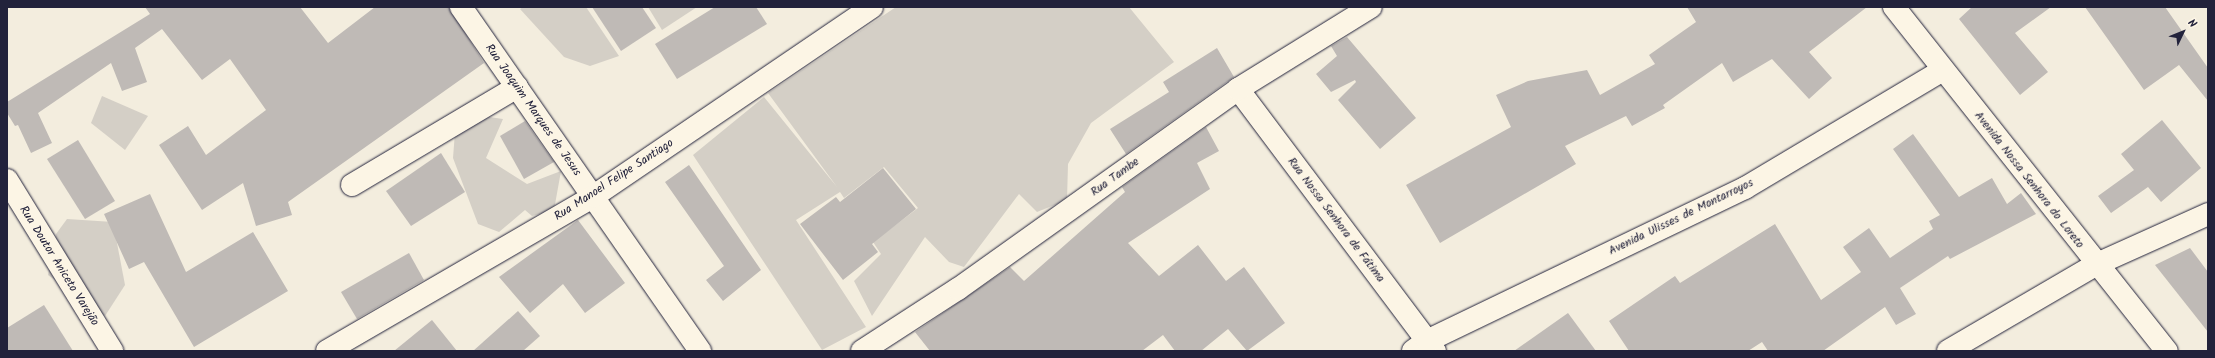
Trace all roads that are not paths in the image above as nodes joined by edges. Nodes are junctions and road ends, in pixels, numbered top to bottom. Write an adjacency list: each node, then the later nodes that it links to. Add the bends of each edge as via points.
1 (462, 7): 6 (street, Rua Joaquim Marques de Jesus)
2 (872, 7): 10 (street, Rua Manoel Felipe Santiago)
3 (1371, 7): 7 (street, Rua Tambe)
4 (1894, 7): 5 (street, Avenida Nossa Senhora do Loreto)
5 (1943, 70): 12 (street, Avenida Nossa Senhora do Loreto); 13 (street, Avenida Ulisses de Montarroyos, via 1744,188)
6 (517, 86): 9 (street); 10 (street, Rua Joaquim Marques de Jesus)
7 (1238, 88): 13 (street, Rua Nossa Senhora de Fátima); 17 (street, Rua Tambe, via 958,289)
8 (7, 180): 14 (street, Rua Doutor Aniceto Varejão)
9 (352, 185)
10 (594, 196): 15 (street, Rua Manoel Felipe Santiago); 16 (street, Rua Joaquim Marques de Jesus)
11 (2208, 214): 12 (street)
12 (2097, 264): 18 (street); 19 (street, Avenida Nossa Senhora do Loreto)
13 (1425, 348)
14 (112, 351)
15 (326, 351)
16 (700, 351)
17 (862, 351)
18 (1948, 351)
19 (2167, 351)

